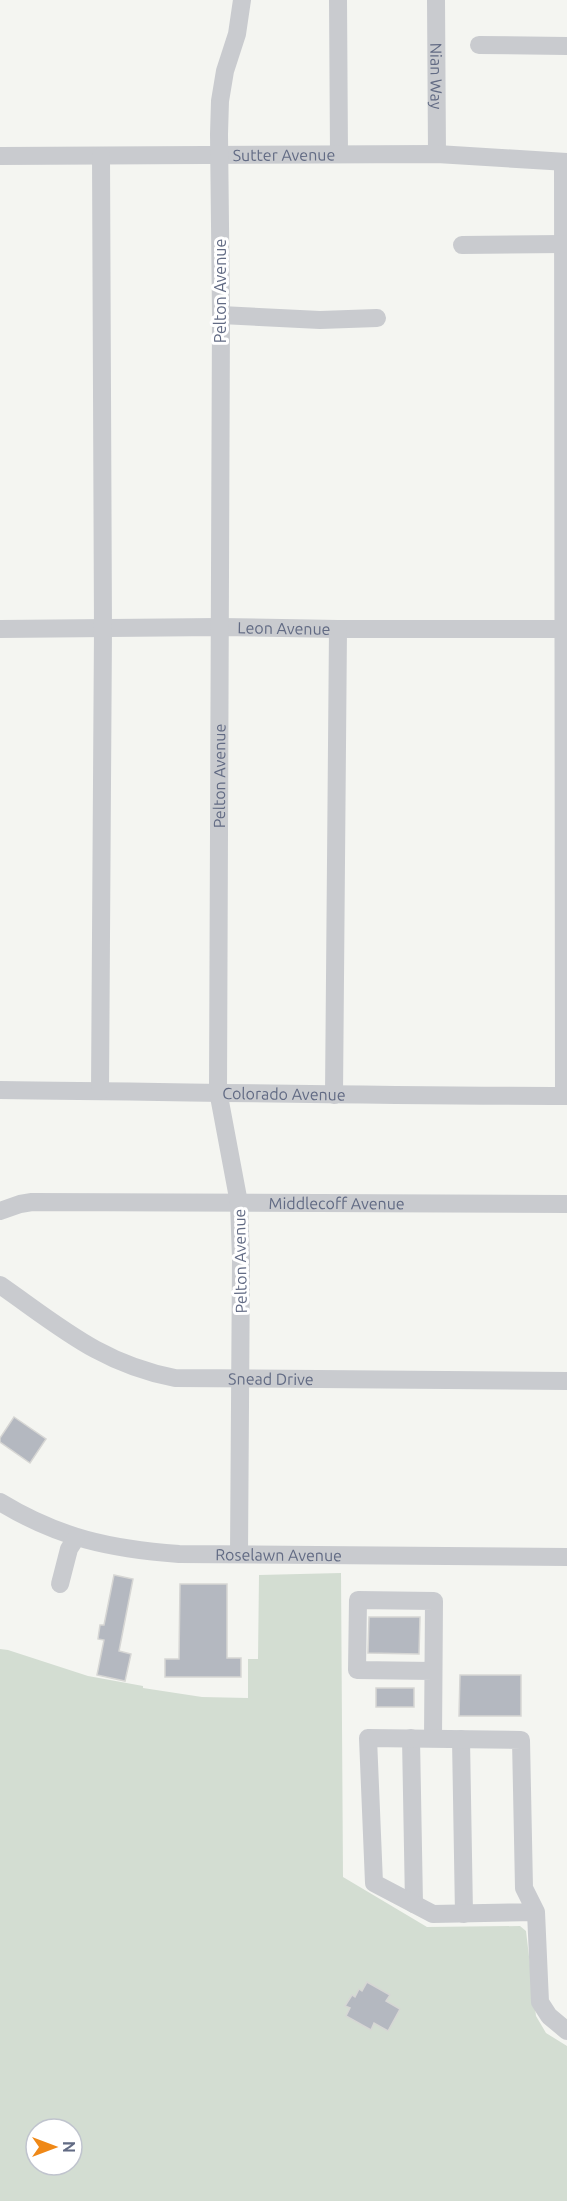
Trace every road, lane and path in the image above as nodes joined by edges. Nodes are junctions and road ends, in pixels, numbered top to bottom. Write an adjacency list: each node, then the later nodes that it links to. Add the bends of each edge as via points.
1 (242, 0): 10 (street, Pelton Avenue, via 220,101)
2 (338, 0): 6 (street)
3 (436, 0): 7 (street, Nian Way)
4 (478, 45): 5 (street)
5 (567, 46)
6 (339, 154): 7 (street, Sutter Avenue); 10 (street, Sutter Avenue)
7 (437, 154): 11 (street, Sutter Avenue)
8 (0, 156): 9 (street, Sutter Avenue)
9 (101, 156): 10 (street, Sutter Avenue); 18 (street)
10 (220, 156): 14 (street, Pelton Avenue)
11 (565, 162): 12 (street)
12 (563, 244): 13 (street); 20 (street)
13 (462, 245)
14 (221, 315): 15 (street, via 320,320); 16 (street, Pelton Avenue)
15 (377, 318)
16 (219, 627): 18 (street, Leon Avenue); 19 (street, Leon Avenue); 23 (street, Pelton Avenue)
17 (0, 629): 18 (street, Leon Avenue)
18 (103, 629): 22 (street)
19 (338, 629): 20 (street, Leon Avenue); 24 (street)
20 (565, 629): 25 (street)
21 (0, 1090): 22 (street, Colorado Avenue)
22 (100, 1091): 23 (street, Colorado Avenue)
23 (218, 1091): 24 (street, Colorado Avenue); 26 (street, Pelton Avenue)
24 (334, 1095): 25 (street, Colorado Avenue)
25 (565, 1096)
26 (239, 1203): 27 (street, Middlecoff Avenue); 28 (street, Middlecoff Avenue, via 32,1202); 30 (street, Pelton Avenue)
27 (567, 1204)
28 (0, 1211)
29 (0, 1285): 30 (street, Snead Drive, via 82,1342 123,1364 175,1378)
30 (240, 1380): 31 (street, Snead Drive); 34 (street, Pelton Avenue)
31 (567, 1381)
32 (0, 1502): 33 (street, Roselawn Avenue)
33 (76, 1538): 34 (street, Roselawn Avenue, via 142,1552); 36 (street)
34 (239, 1554): 35 (street, Roselawn Avenue)
35 (567, 1557)
36 (60, 1584)
37 (433, 1671): 37 (street, via 434,1601 357,1600 357,1670); 39 (street)
38 (411, 1738): 39 (street); 41 (street); 41 (street, via 368,1738 374,1883)
39 (433, 1738): 40 (street)
40 (461, 1739): 42 (street, via 521,1740 524,1888); 43 (street)
41 (414, 1904): 43 (street, via 434,1914)
42 (536, 1912): 43 (street); 44 (street, via 540,2002 544,2012)
43 (464, 1914)
44 (564, 2029)

